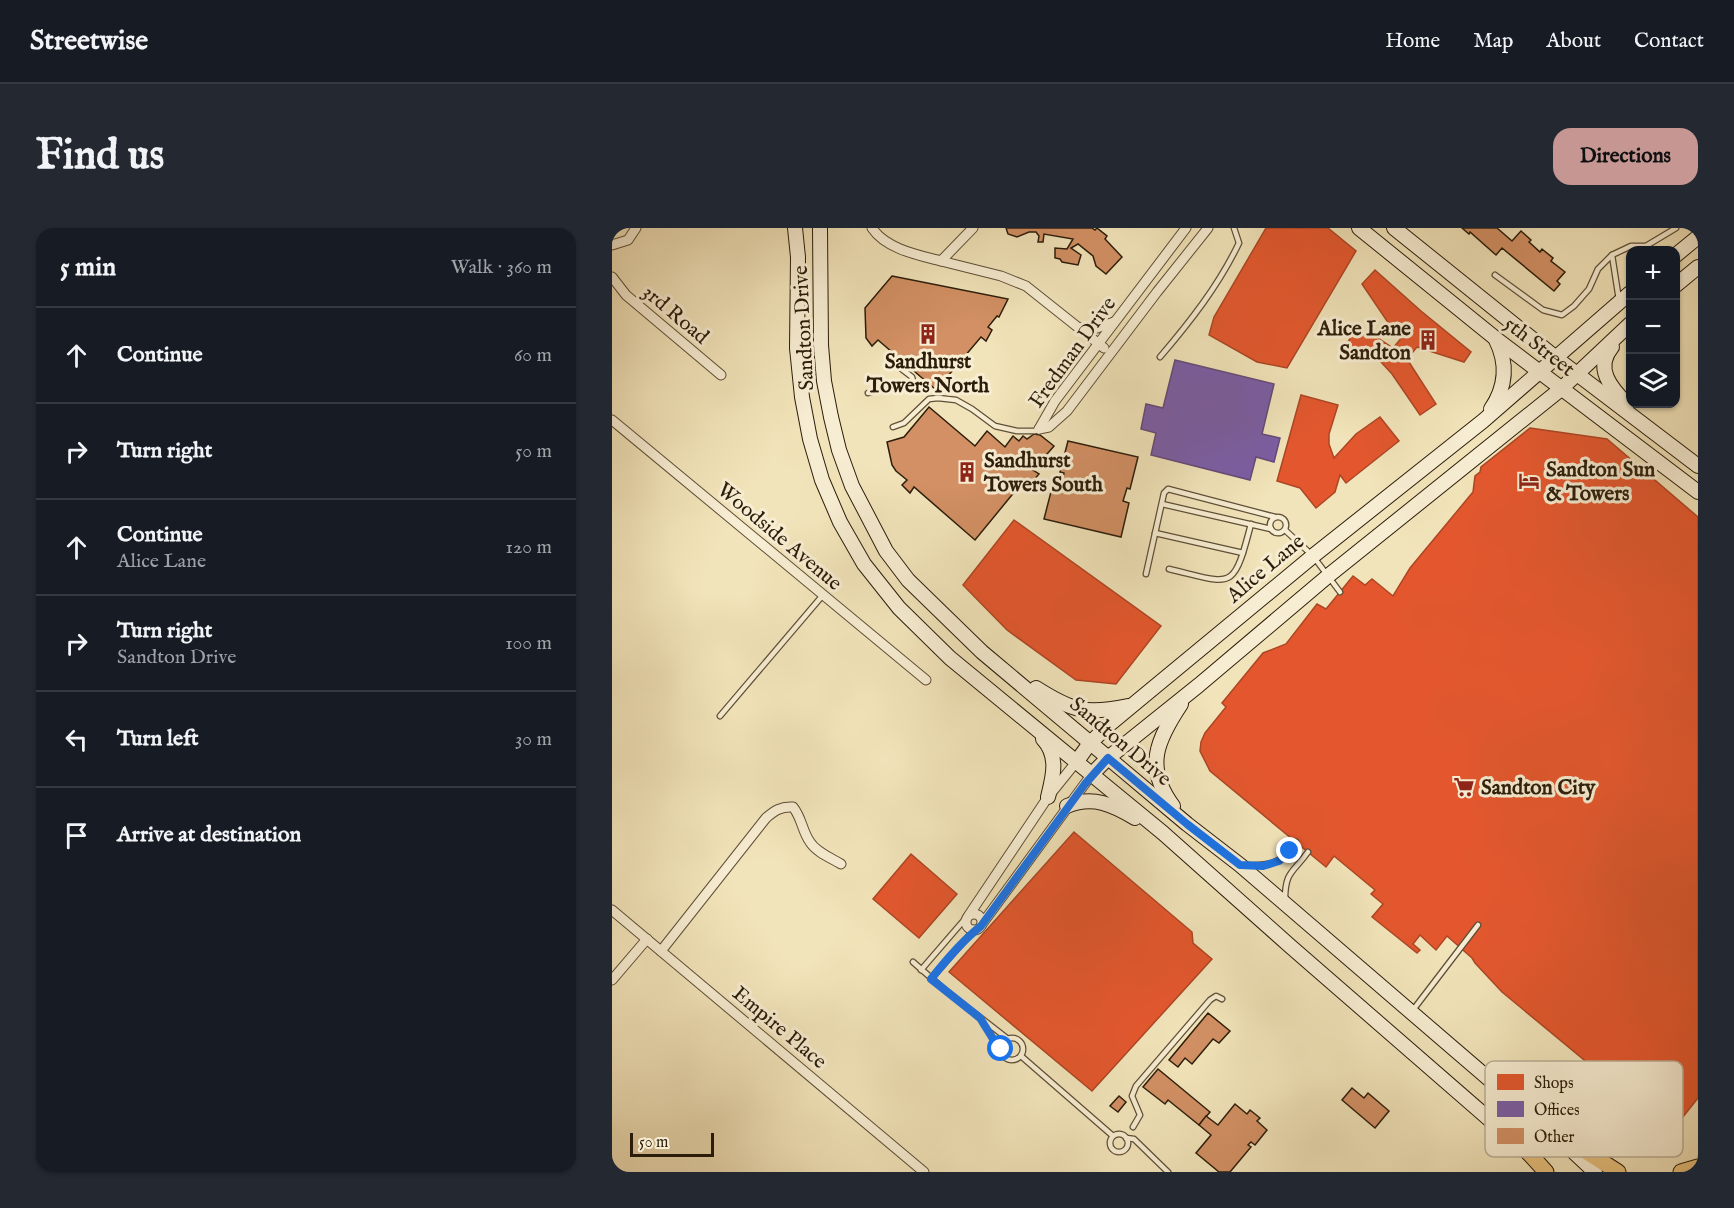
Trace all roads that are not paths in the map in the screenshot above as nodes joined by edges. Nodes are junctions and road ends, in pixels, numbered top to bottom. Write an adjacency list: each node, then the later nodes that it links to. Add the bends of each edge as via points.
1 (636, 228): 13 (street, via 628,240)
2 (795, 228): 66 (main road, Sandton Drive, via 802,397 822,480 840,522 864,564 898,608 950,658)
3 (820, 228): 61 (main road, Sandton Drive, via 824,381 839,450 852,486 886,551 908,580)
4 (872, 228): 16 (street, via 887,242)
5 (973, 228): 16 (street)
6 (1186, 228): 22 (street, Fredman Drive)
7 (1208, 228): 28 (street, Fredman Drive)
8 (1234, 228): 29 (lane, via 1239,243 1231,261)
9 (1359, 228): 26 (main road, 5th Street)
10 (1394, 228): 30 (main road, 5th Street)
11 (1676, 228): 15 (lane, via 1646,246 1631,246)
12 (1698, 237): 14 (main road)
13 (612, 245)
14 (1680, 252)
15 (1612, 255): 18 (lane, via 1598,269 1589,288 1562,315 1543,310); 21 (lane)
16 (941, 261): 23 (street, via 1026,286)
17 (1698, 267): 20 (main road)
18 (1495, 275)
19 (612, 277): 35 (street, 3rd Road, via 626,295)
20 (1680, 282)
21 (1625, 298): 30 (main road, Alice Lane)
22 (1117, 319): 23 (street, via 1105,327); 27 (street, Fredman Drive)
23 (1079, 328): 27 (street)
24 (1626, 328): 34 (main road)
25 (1626, 329): 45 (main road, via 1605,356 1604,372 1612,388)
26 (1495, 338): 33 (main road, 5th Street); 42 (main road, via 1502,351 1504,374 1496,402)
27 (1099, 344): 28 (street); 32 (street, Fredman Drive)
28 (1111, 352): 36 (street, Fredman Drive)
29 (1161, 357)
30 (1556, 358): 33 (main road, Alice Lane); 34 (main road, 5th Street)
31 (899, 367): 37 (lane, via 912,377)
32 (1079, 370): 36 (street); 44 (street, Fredman Drive)
33 (1539, 372): 39 (main road, 5th Street); 42 (main road, Alice Lane)
34 (1577, 374): 39 (main road); 45 (main road, 5th Street)
35 (721, 375)
36 (1091, 379): 44 (street, Fredman Drive, via 1058,420)
37 (914, 384)
38 (889, 387): 40 (lane)
39 (1562, 389): 47 (main road, 5th Street); 58 (main road)
40 (868, 393)
41 (612, 420): 60 (street, Woodside Avenue)
42 (1483, 421): 55 (main road, Alice Lane)
43 (893, 427): 44 (lane, via 904,423 929,399 938,398 956,400 995,426 1017,431)
44 (1040, 429)
45 (1656, 436): 46 (main road, 5th Street)
46 (1698, 466)
47 (1698, 492)
48 (1161, 504): 49 (lane, via 1166,490 1173,489); 50 (lane); 53 (lane)
49 (1275, 517): 51 (lane); 52 (lane, via 1285,520)
50 (1251, 524): 51 (lane); 54 (lane)
51 (1271, 529): 52 (lane, via 1278,533)
52 (1285, 530): 55 (lane)
53 (1155, 533): 54 (lane); 57 (lane)
54 (1244, 551): 56 (lane, via 1230,579 1221,581)
55 (1313, 556): 58 (lane); 64 (main road, Alice Lane)
56 (1169, 569)
57 (1146, 574)
58 (1328, 576): 59 (lane); 63 (main road)
59 (1340, 592)
60 (823, 595): 62 (street, Woodside Avenue); 65 (lane)
61 (982, 652): 64 (main road, via 1052,699 1071,707 1101,712); 67 (main road, Sandton Drive)
62 (926, 680)
63 (1199, 685): 68 (main road); 73 (main road, via 1163,732 1155,764 1162,789)
64 (1132, 705): 67 (main road, Alice Lane)
65 (720, 716)
66 (1023, 718): 69 (main road, Sandton Drive); 71 (main road, via 1051,752 1054,769)
67 (1090, 743): 68 (main road, Sandton Drive); 69 (main road, Alice Lane)
68 (1108, 758): 70 (main road); 73 (main road, Sandton Drive)
69 (1077, 760): 70 (main road, Sandton Drive); 71 (street, Alice Lane)
70 (1092, 774): 72 (street); 74 (main road, Sandton Drive)
71 (1047, 797): 81 (street, Alice Lane)
72 (1067, 807): 74 (main road, via 1084,801 1101,802); 83 (street)
73 (1187, 824): 78 (main road, Sandton Drive)
74 (1163, 833): 97 (main road, Sandton Drive)
75 (1296, 842): 78 (lane, via 1279,861 1263,866)
76 (1308, 852): 79 (lane, via 1289,873)
77 (841, 864): 85 (street, via 809,842 800,815 793,807 775,810)
78 (1240, 865): 79 (main road, Sandton Drive)
79 (1284, 903): 91 (main road, Sandton Drive)
80 (612, 910): 84 (street, Empire Place)
81 (967, 917): 83 (street, via 967,927); 83 (street, via 979,915 982,919); 87 (lane)
82 (1479, 925): 91 (lane)
83 (978, 927): 88 (lane)
84 (646, 939): 85 (street, Empire Place); 89 (street)
85 (661, 951): 105 (street, Empire Place)
86 (913, 962): 87 (lane)
87 (921, 970): 88 (lane)
88 (931, 979): 92 (lane)
89 (612, 980)
90 (1222, 999): 98 (lane, via 1215,996 1210,1000 1137,1086 1132,1096 1140,1115)
91 (1411, 1012): 96 (main road, Sandton Drive)
92 (980, 1018): 93 (lane); 94 (lane)
93 (1008, 1039): 94 (lane); 95 (lane, via 1021,1042)
94 (1001, 1052): 95 (lane, via 1011,1060)
95 (1021, 1056): 99 (lane)
96 (1485, 1075)
97 (1485, 1115)
98 (1133, 1127)
99 (1113, 1136): 100 (lane, via 1122,1134); 100 (lane, via 1111,1146 1117,1152 1125,1149)
100 (1126, 1138): 106 (lane, via 1134,1139)
101 (1533, 1157): 107 (main road)
102 (1578, 1157): 108 (main road, Sandton Drive)
103 (1595, 1157): 109 (main road)
104 (1698, 1167): 110 (main road)
105 (924, 1172)
106 (1168, 1172)
107 (1548, 1172)
108 (1595, 1172)
109 (1618, 1172)
110 (1680, 1172)

